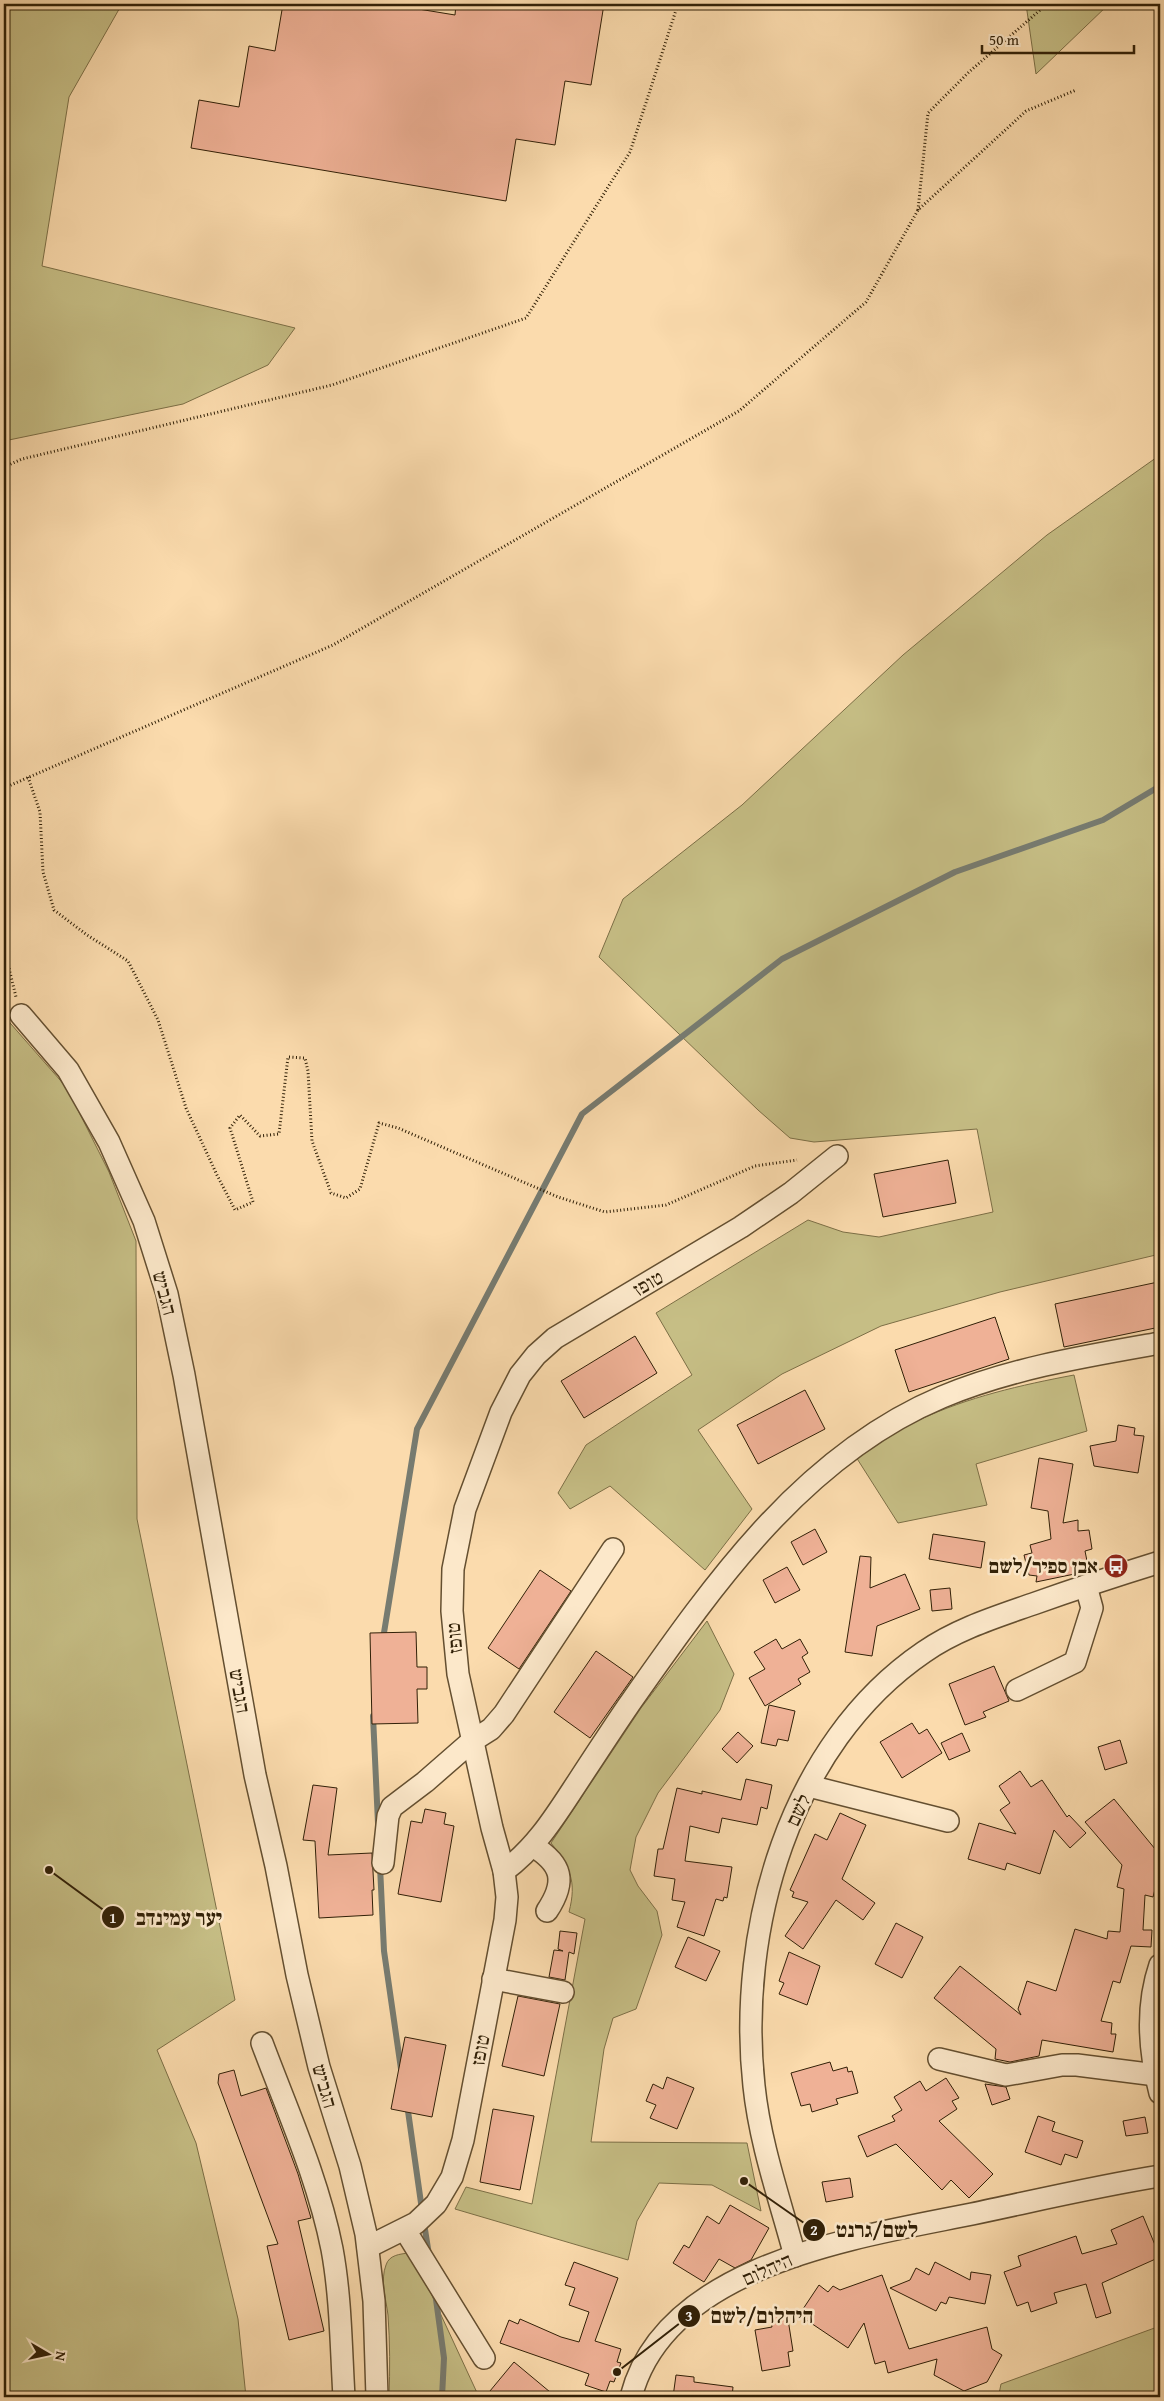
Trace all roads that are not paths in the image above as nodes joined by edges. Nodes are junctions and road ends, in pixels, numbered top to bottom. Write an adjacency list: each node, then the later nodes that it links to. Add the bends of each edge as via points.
1 (21, 1015): 23 (street, הגביש, via 68,1070 109,1142 144,1220 167,1294 255,1775 297,1975 321,2074 359,2200)
2 (837, 1156): 8 (street, טופז, via 792,1193 741,1228 565,1330 536,1355 520,1375 500,1412 472,1489 455,1549 453,1632)
3 (1160, 1343): 11 (street, via 1047,1364 977,1384 907,1414 840,1456 783,1509 710,1594)
4 (613, 1549): 8 (street, via 504,1714 491,1729)
5 (1160, 1562): 6 (street, לשם)
6 (1086, 1586): 7 (street, via 1092,1608 1074,1662); 9 (street, לשם, via 971,1627 925,1651 867,1702 833,1746)
7 (1017, 1690)
8 (472, 1741): 12 (street, via 392,1806 388,1816); 13 (street, טופז)
9 (809, 1786): 10 (street); 24 (street, לשם, via 789,1829 767,1898 759,1934 751,2010 754,2087 760,2124)
10 (948, 1822)
11 (532, 1846): 13 (street); 14 (street, via 548,1856 559,1876 559,1889)
12 (384, 1863)
13 (504, 1871): 16 (street, טופז, via 506,1908)
14 (547, 1911)
15 (1160, 1965): 20 (street, via 1151,2009)
16 (493, 1979): 17 (street); 22 (street, טופז, via 455,2168 436,2204)
17 (563, 1992)
18 (262, 2043): 26 (street, via 315,2186 330,2242 339,2303)
19 (939, 2059): 20 (street, via 1006,2075 1078,2065)
20 (1158, 2084)
21 (1160, 2176): 24 (street, היהלום, via 851,2239)
22 (405, 2230): 23 (street, טופז); 25 (street)
23 (368, 2247): 27 (street, הגביש, via 376,2334)
24 (795, 2256): 28 (street, היהלום, via 725,2288 690,2310 648,2356)
25 (484, 2358)
26 (344, 2397)
27 (377, 2397)
28 (630, 2397)

